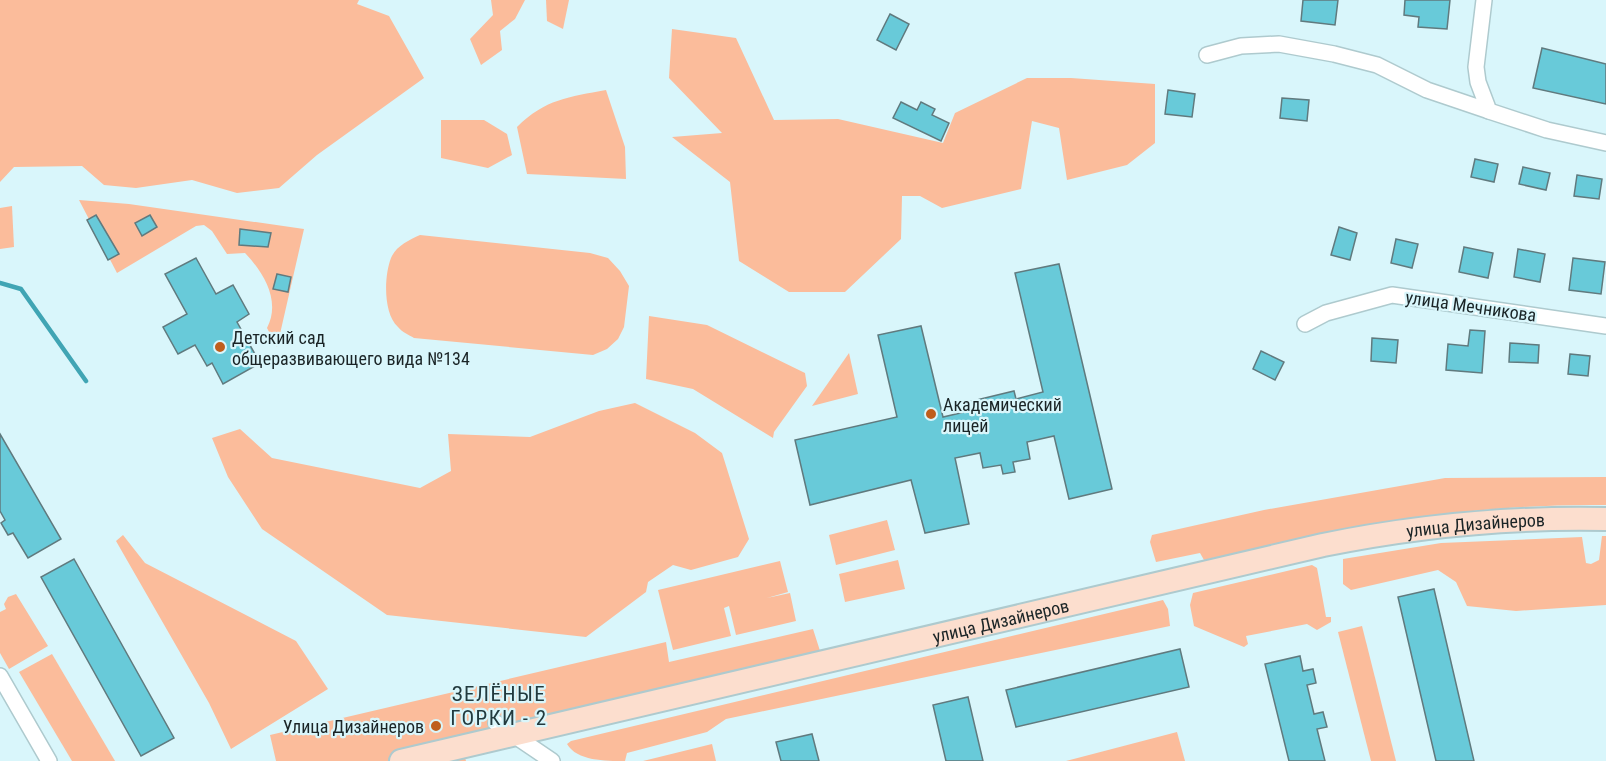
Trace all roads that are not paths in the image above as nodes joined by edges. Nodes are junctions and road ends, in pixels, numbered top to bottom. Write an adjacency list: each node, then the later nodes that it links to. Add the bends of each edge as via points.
1 (1484, 0): 3 (street, via 1476,68)
2 (1207, 55): 3 (street, via 1241,46 1279,44 1334,54 1377,66 1427,90)
3 (1489, 111): 4 (street, via 1547,130)
4 (1606, 143)
5 (1305, 324): 6 (street, улица Мечникова, via 1326,313 1392,296)
6 (1606, 326)
7 (1606, 519): 9 (street, улица Дизайнеров, via 1515,520 1384,532)
8 (0, 676): 10 (street)
9 (504, 729): 11 (street, улица Дизайнеров); 12 (street)
10 (49, 761)
11 (401, 761)
12 (552, 761)

